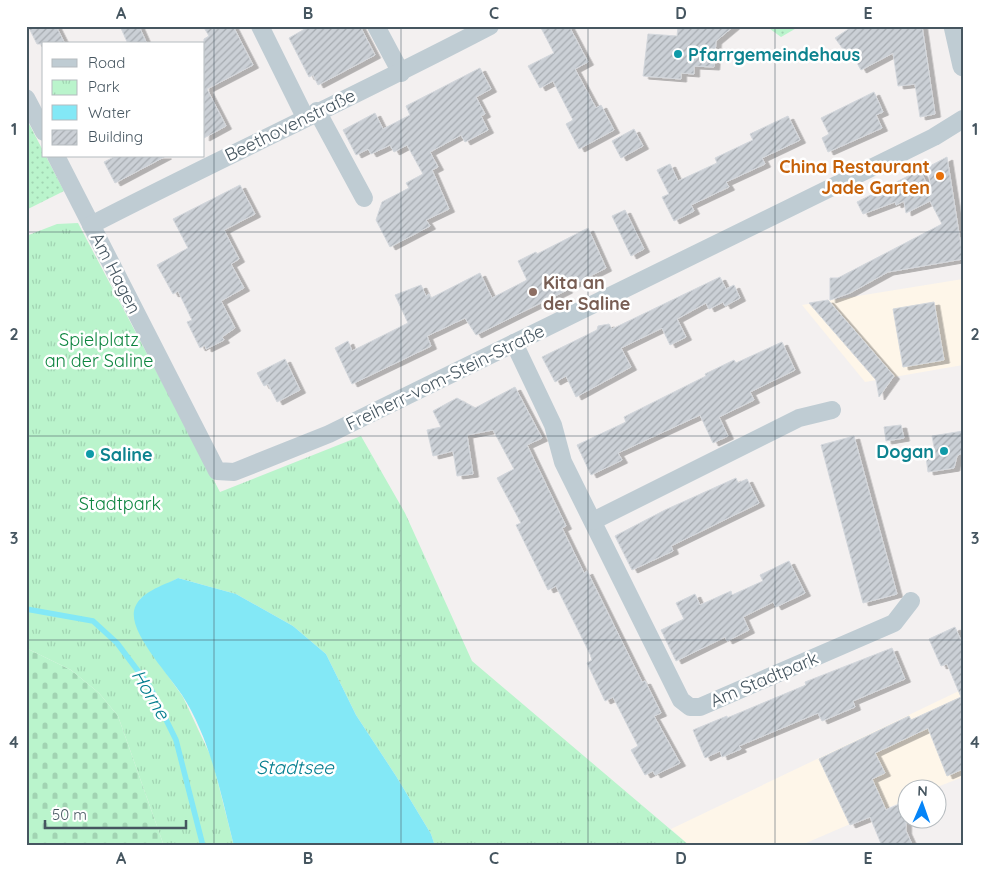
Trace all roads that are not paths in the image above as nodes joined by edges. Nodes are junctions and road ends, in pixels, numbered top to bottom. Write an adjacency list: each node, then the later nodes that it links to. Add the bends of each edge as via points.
1 (260, 26): 8 (street)
2 (376, 26): 6 (street)
3 (490, 26): 6 (street, Beethovenstraße)
4 (954, 26): 5 (street)
5 (963, 66)
6 (401, 73): 8 (street, Beethovenstraße)
7 (26, 98): 10 (street)
8 (311, 114): 12 (street); 13 (street, Beethovenstraße)
9 (961, 121): 14 (street, Freiherr-vom-Stein-Straße, via 925,142)
10 (42, 128)
11 (57, 158): 13 (street, Am Hagen)
12 (364, 198)
13 (91, 225): 16 (street, Am Hagen)
14 (514, 343): 16 (street, Freiherr-vom-Stein-Straße, via 329,434 234,472); 17 (street, Am Stadtpark, via 553,425 564,462)
15 (832, 410): 17 (street, via 798,418)
16 (217, 471)
17 (593, 521): 18 (street, Am Stadtpark, via 681,700 690,707 700,707 894,624)
18 (911, 601)

